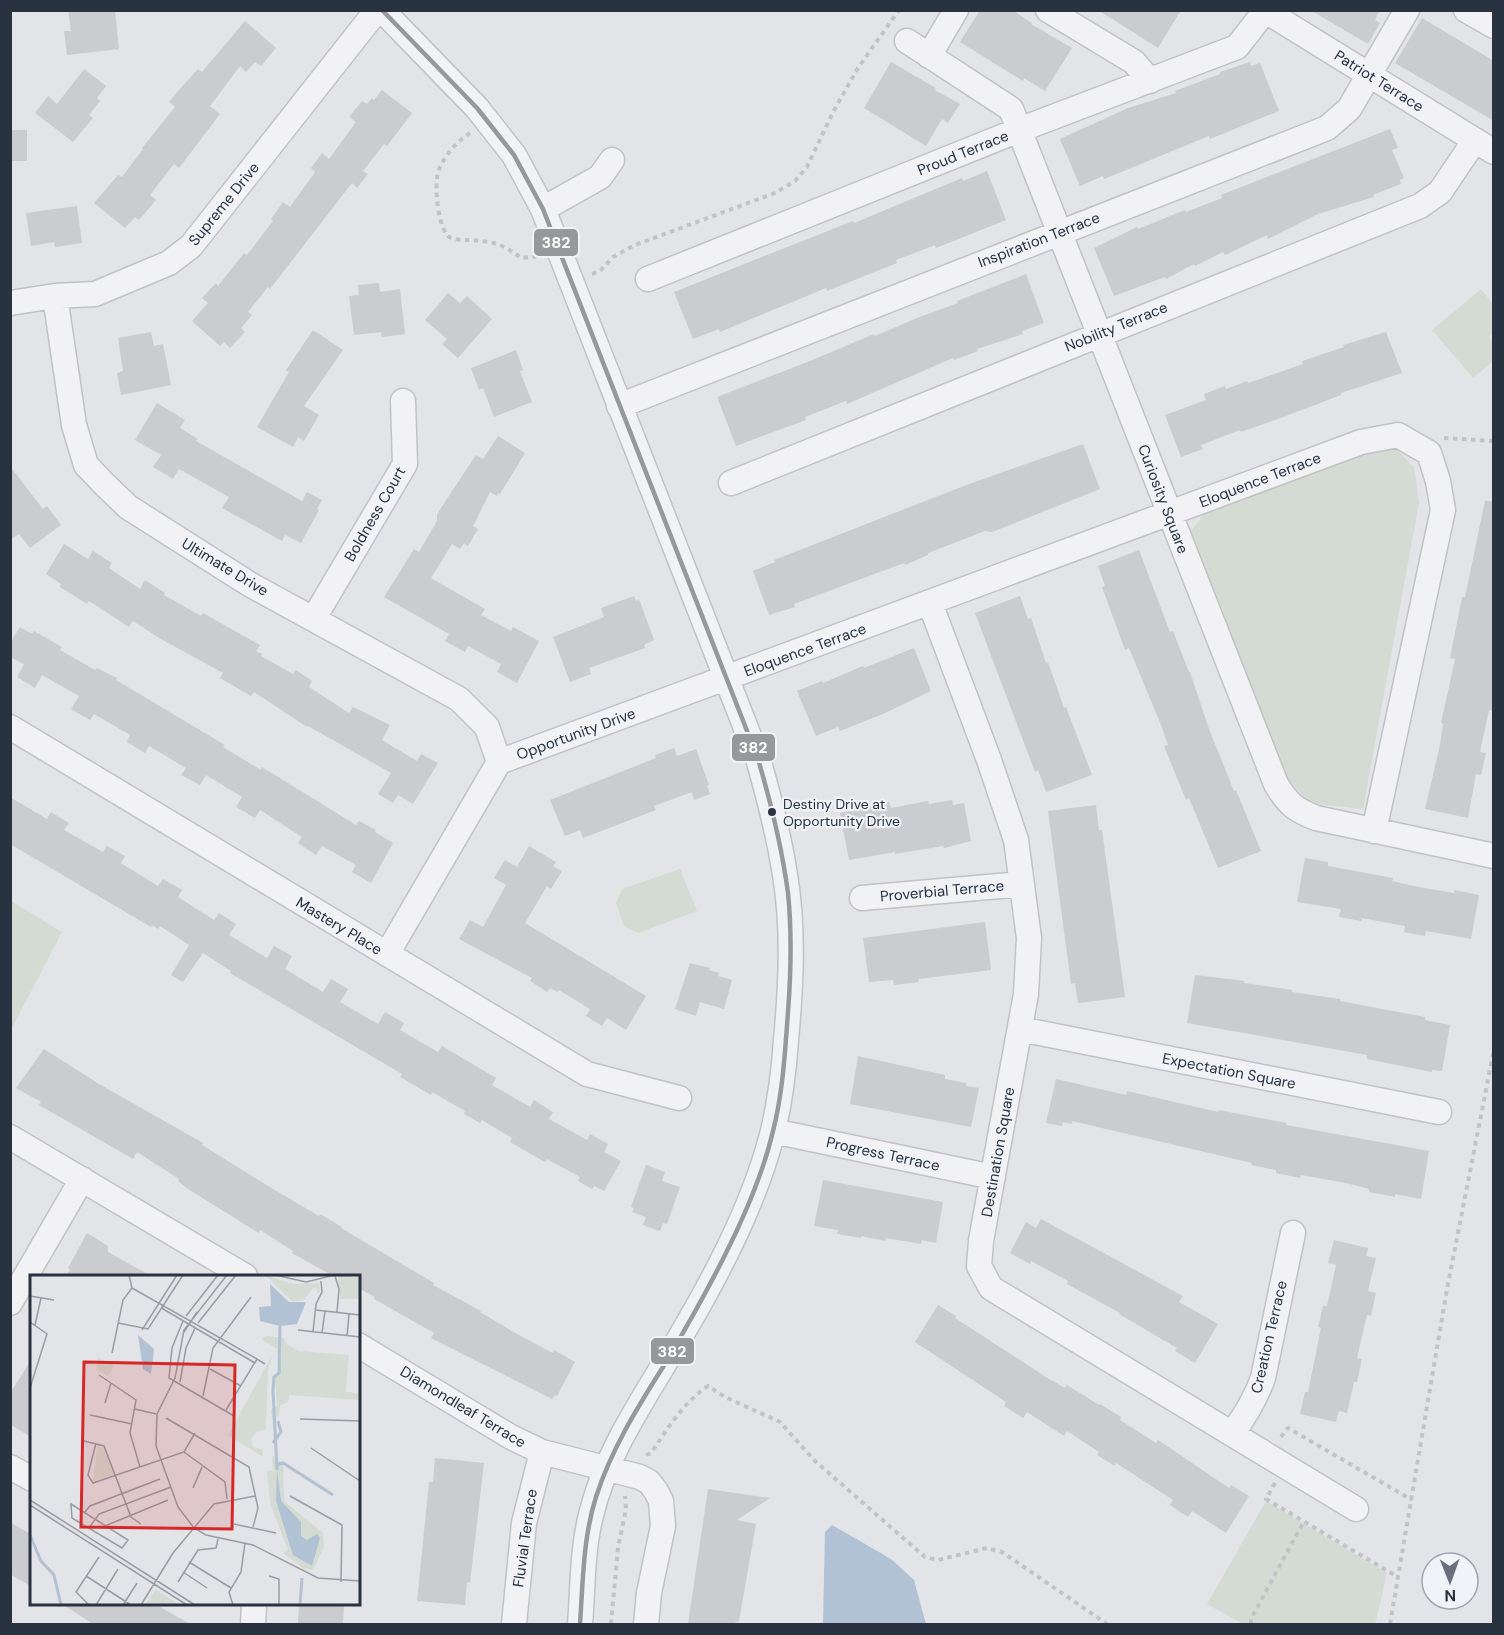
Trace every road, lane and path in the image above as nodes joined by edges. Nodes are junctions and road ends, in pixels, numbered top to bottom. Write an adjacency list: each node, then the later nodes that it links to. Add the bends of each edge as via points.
1 (377, 10): 23 (street, Supreme Drive, via 191,246 169,262 95,294)
2 (382, 10): 14 (street)
3 (899, 10): 22 (path, via 858,68 807,167 795,181 775,193 635,245 613,257 600,271)
4 (956, 10): 11 (street)
5 (1048, 10): 13 (street, via 1134,62)
6 (1407, 10): 12 (street, Inspiration Terrace)
7 (1466, 10): 9 (street)
8 (1264, 11): 12 (street, Patriot Terrace); 13 (street, Proud Terrace, via 1237,47)
9 (1494, 27)
10 (907, 41): 11 (street, Curiosity Square)
11 (929, 56): 15 (street, Curiosity Square, via 1011,109)
12 (1368, 75): 16 (street, Patriot Terrace); 19 (street, Inspiration Terrace, via 1349,109 1327,128)
13 (1150, 81): 15 (street, Proud Terrace)
14 (488, 122): 18 (street, via 514,155); 20 (path, via 458,142 438,173 441,227 452,239 495,242 520,258)
15 (1019, 130): 19 (street, Curiosity Square); 21 (street, Proud Terrace)
16 (1484, 146): 25 (street, Nobility Terrace, via 1440,192 1420,206)
17 (612, 160): 18 (street, via 600,177)
18 (543, 209): 20 (street)
19 (1059, 232): 25 (street, Curiosity Square); 27 (street, Inspiration Terrace)
20 (558, 250): 22 (street)
21 (648, 279)
22 (571, 284): 27 (street)
23 (55, 296): 24 (street, Supreme Drive); 33 (street, Ultimate Drive, via 74,426 86,465 128,507 251,585)
24 (10, 303)
25 (1100, 333): 30 (street, Nobility Terrace); 31 (street, Curiosity Square)
26 (403, 401): 33 (street, Boldness Court, via 405,464)
27 (619, 406): 34 (street)
28 (1494, 441): 29 (path, via 1445,437)
29 (1429, 453): 31 (street, Eloquence Terrace, via 1398,435 1361,442); 37 (street, via 1443,510)
30 (732, 483)
31 (1169, 514): 32 (street, Eloquence Terrace); 37 (street, Curiosity Square, via 1286,801 1316,818)
32 (930, 603): 34 (street, Eloquence Terrace); 39 (street, Destination Square, via 1016,840)
33 (314, 618): 36 (street, Ultimate Drive, via 459,699 487,727)
34 (727, 679): 36 (street, Opportunity Drive); 46 (street, via 758,759 786,877 789,1001)
35 (10, 727): 41 (street, Mastery Place)
36 (499, 762): 41 (street, Opportunity Drive)
37 (1374, 831): 38 (street, Curiosity Square)
38 (1494, 856)
39 (1022, 884): 40 (street, Proverbial Terrace); 42 (street, Destination Square, via 1029,938)
40 (862, 898)
41 (387, 954): 44 (street, Mastery Place, via 587,1074)
42 (1020, 1029): 45 (street, Expectation Square); 48 (street, Destination Square)
43 (1494, 1049): 63 (path, via 1447,1289)
44 (679, 1098)
45 (1439, 1112)
46 (773, 1131): 48 (street, Progress Terrace); 59 (street, via 753,1193 718,1269 622,1433)
47 (10, 1137): 49 (street)
48 (993, 1177): 54 (street, Destination Square, via 979,1266 991,1288)
49 (82, 1179): 51 (street); 52 (street)
50 (1293, 1233): 54 (street, Creation Terrace, via 1263,1378 1253,1403)
51 (243, 1275)
52 (10, 1304)
53 (360, 1346): 56 (street, Diamondleaf Terrace)
54 (1232, 1434): 64 (street, Destination Square)
55 (1274, 1435): 63 (path, via 1278,1442 1288,1428)
56 (542, 1452): 59 (street, Diamondleaf Terrace); 69 (street, Fluvial Terrace, via 524,1523)
57 (643, 1457): 73 (path, via 651,1453 691,1399 708,1386 780,1422 814,1461 925,1557 938,1560 987,1548 1002,1552)
58 (10, 1467): 60 (street)
59 (607, 1467): 70 (street, via 588,1532); 72 (street, Diamondleaf Terrace, via 649,1482 661,1502 663,1526)
60 (30, 1478)
61 (1267, 1478): 65 (path, via 1275,1482 1266,1498)
62 (626, 1496): 71 (path)
63 (1412, 1500): 66 (path)
64 (1356, 1509)
65 (1304, 1521): 66 (path); 74 (path)
66 (1398, 1577): 75 (path)
67 (254, 1605): 68 (street)
68 (253, 1624)
69 (514, 1624)
70 (580, 1624)
71 (611, 1624)
72 (646, 1624)
73 (1107, 1624)
74 (1251, 1624)
75 (1390, 1624)

